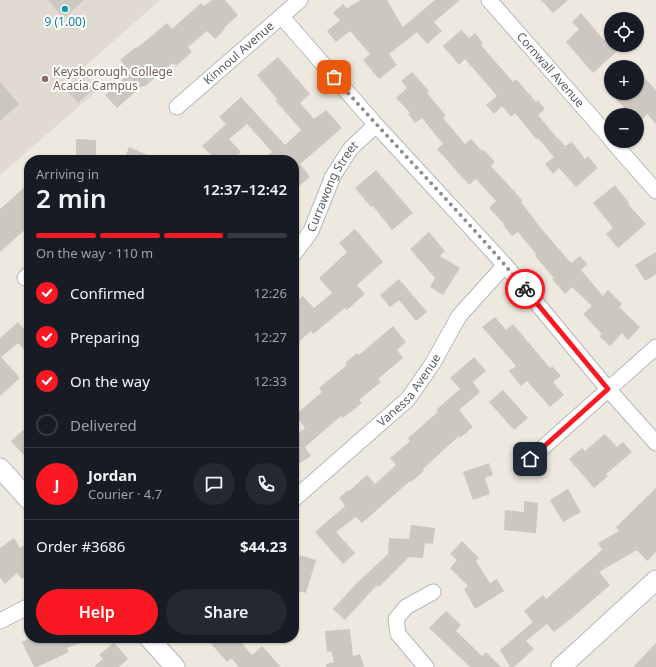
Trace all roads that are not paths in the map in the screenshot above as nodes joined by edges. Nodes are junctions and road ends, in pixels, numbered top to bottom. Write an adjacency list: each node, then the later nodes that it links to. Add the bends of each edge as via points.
1 (300, 0): 3 (street, Kinnoul Avenue)
2 (489, 0): 6 (street, Cornwall Avenue)
3 (282, 17): 4 (street, Kinnoul Avenue); 5 (street)
4 (177, 107)
5 (376, 125): 9 (street, Currawong Street, via 352,148 333,176 311,231); 10 (street)
6 (604, 131)
7 (619, 148): 8 (street, Cornwall Avenue)
8 (656, 191)
9 (299, 247)
10 (505, 264): 12 (street); 17 (street, Vanessa Avenue, via 459,316 433,363 408,399)
11 (656, 346): 12 (street)
12 (608, 389): 13 (street); 14 (street)
13 (656, 443)
14 (530, 459)
15 (0, 468): 16 (street)
16 (24, 492)
17 (299, 495)
18 (656, 580): 25 (street)
19 (433, 592): 24 (street, via 406,607 396,619 398,634)
20 (24, 609): 21 (street)
21 (0, 621)
22 (153, 643): 23 (street)
23 (175, 667)
24 (426, 667)
25 (561, 667)

